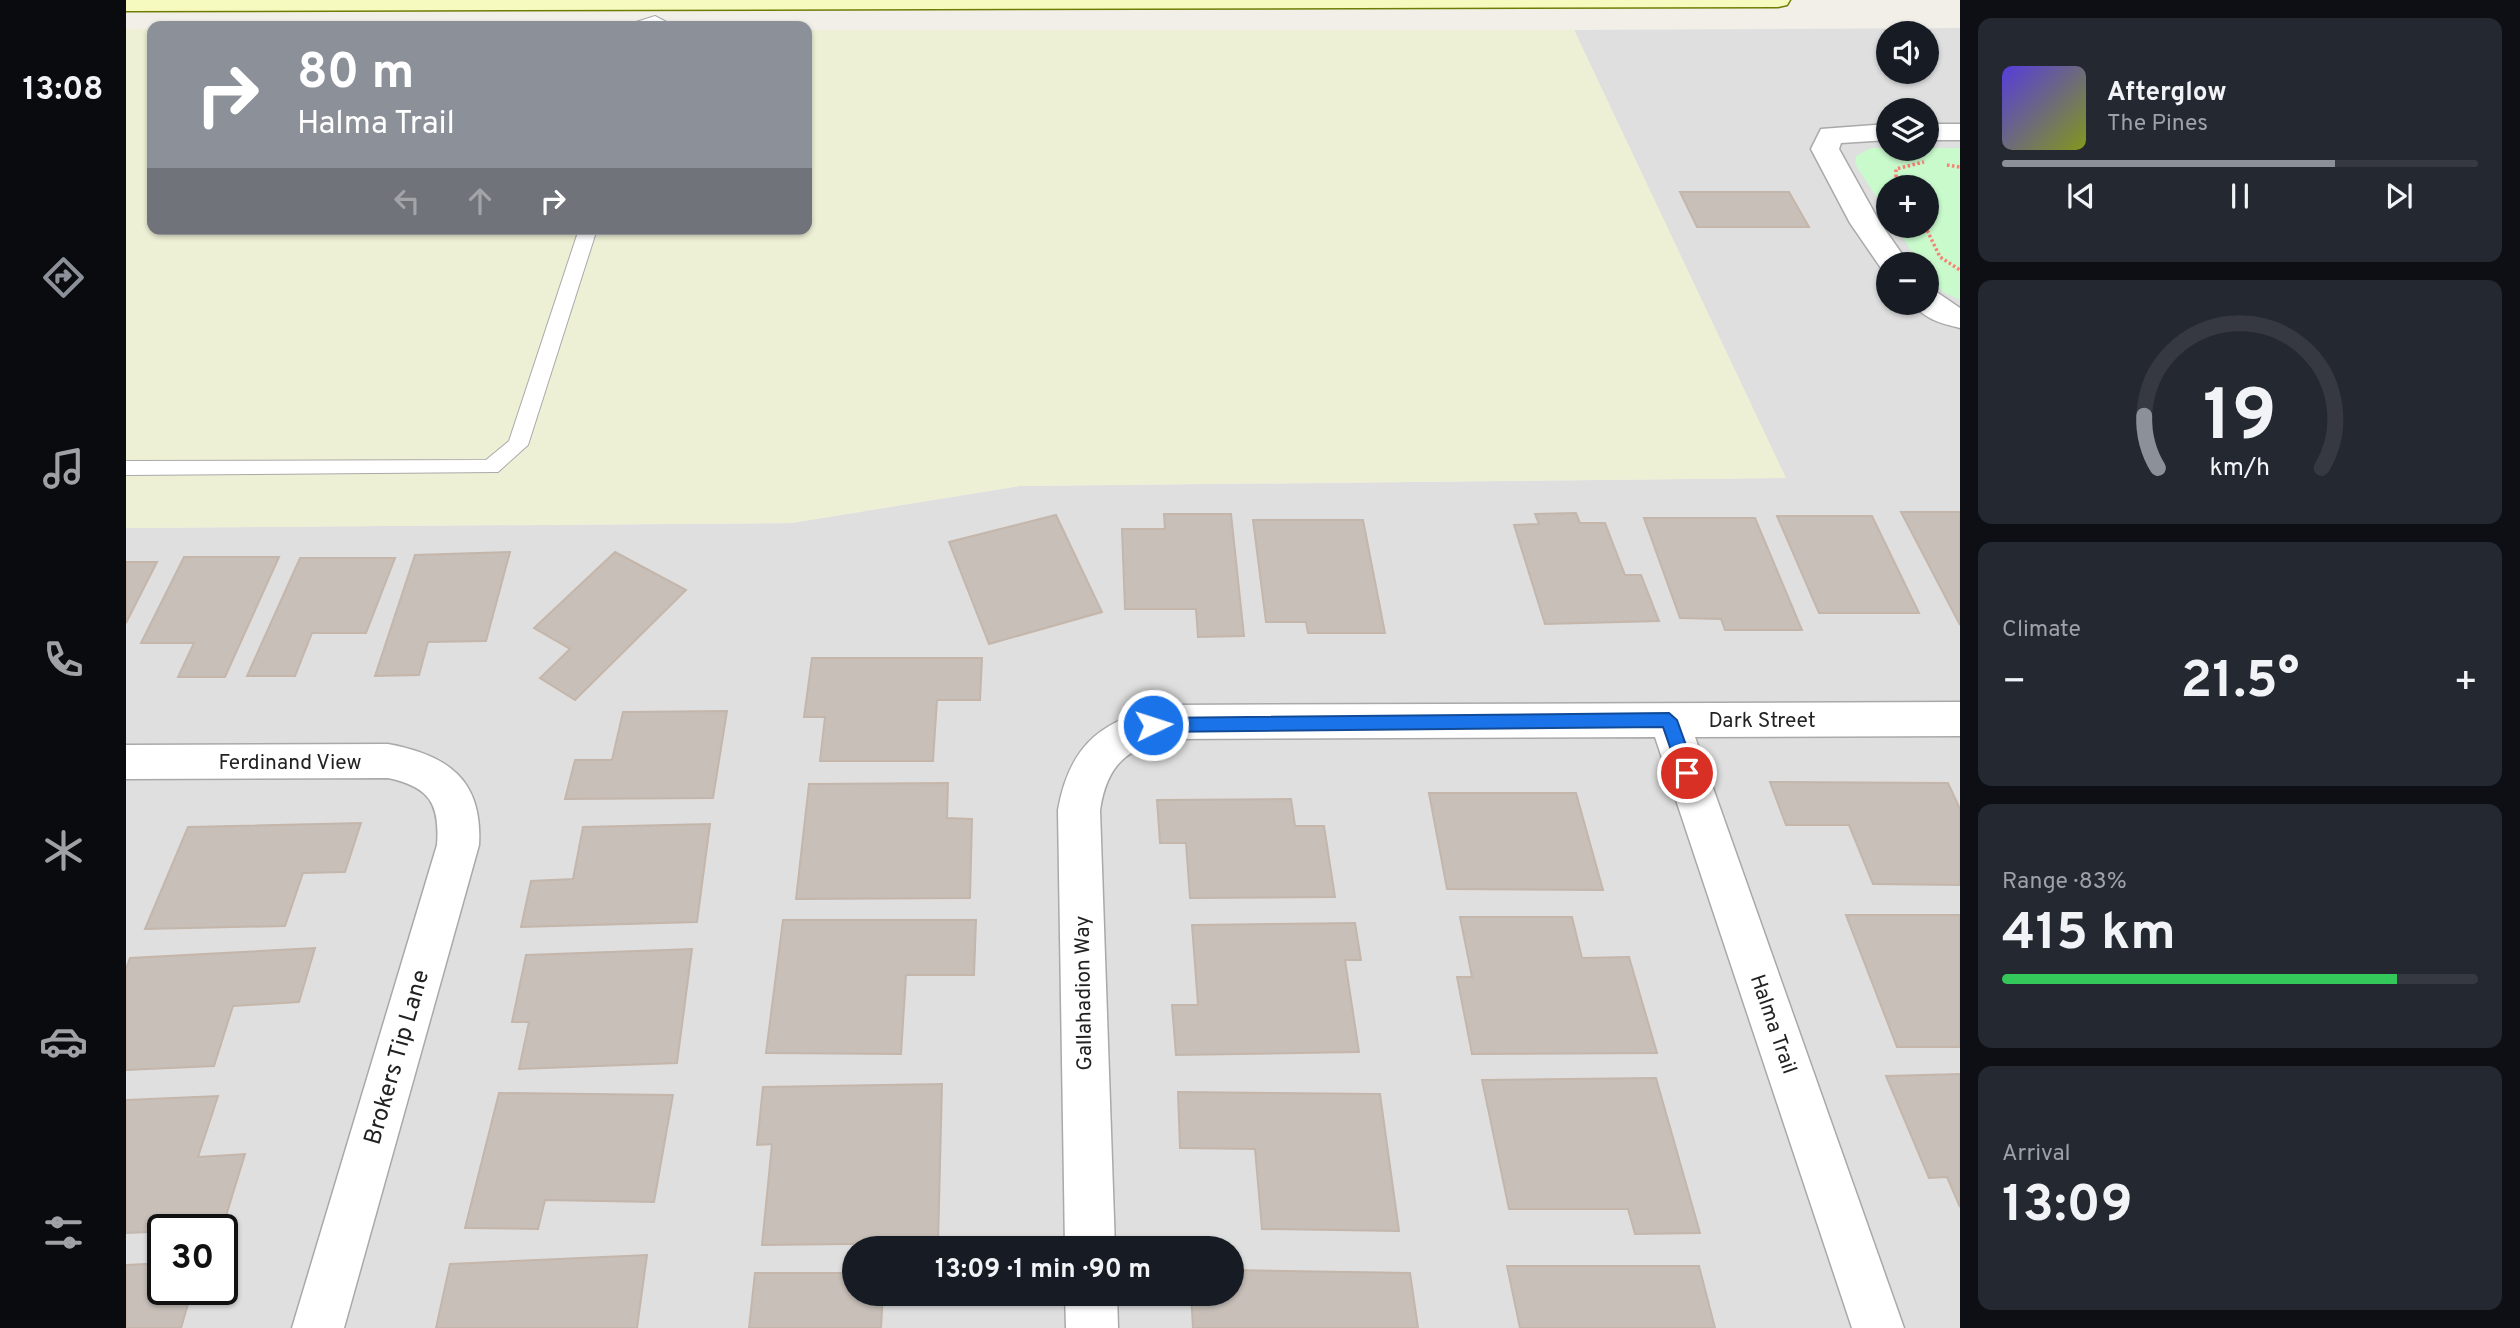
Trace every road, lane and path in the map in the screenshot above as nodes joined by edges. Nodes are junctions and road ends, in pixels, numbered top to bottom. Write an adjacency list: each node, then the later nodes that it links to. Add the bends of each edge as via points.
1 (1779, 0): 3 (main road)
2 (126, 4): 3 (main road)
3 (661, 12)
4 (1939, 132): 5 (street)
5 (1960, 132)
6 (1876, 133): 13 (street, via 1831,135 1825,149 1864,223)
7 (1931, 162): 10 (path, via 1903,165)
8 (1941, 163): 9 (path)
9 (1960, 167)
10 (1896, 175)
11 (586, 235): 15 (lane, via 518,446 491,467)
12 (1931, 238): 14 (path, via 1940,257)
13 (1885, 252)
14 (1960, 270)
15 (126, 468)
16 (1960, 719): 17 (street, Dark Street)
17 (1669, 720): 18 (street, Dark Street, via 1170,722 1136,730); 25 (street, Halma Trail)
18 (1108, 746): 21 (street, Gallahadion Way, via 1085,777 1079,810)
19 (126, 762): 20 (street, Ferdinand View, via 388,761 421,769)
20 (446, 788): 23 (street, Brokers Tip Lane, via 459,816 458,845)
21 (1090, 1236)
22 (1091, 1306): 24 (street)
23 (318, 1328)
24 (1091, 1328)
25 (1878, 1328)

